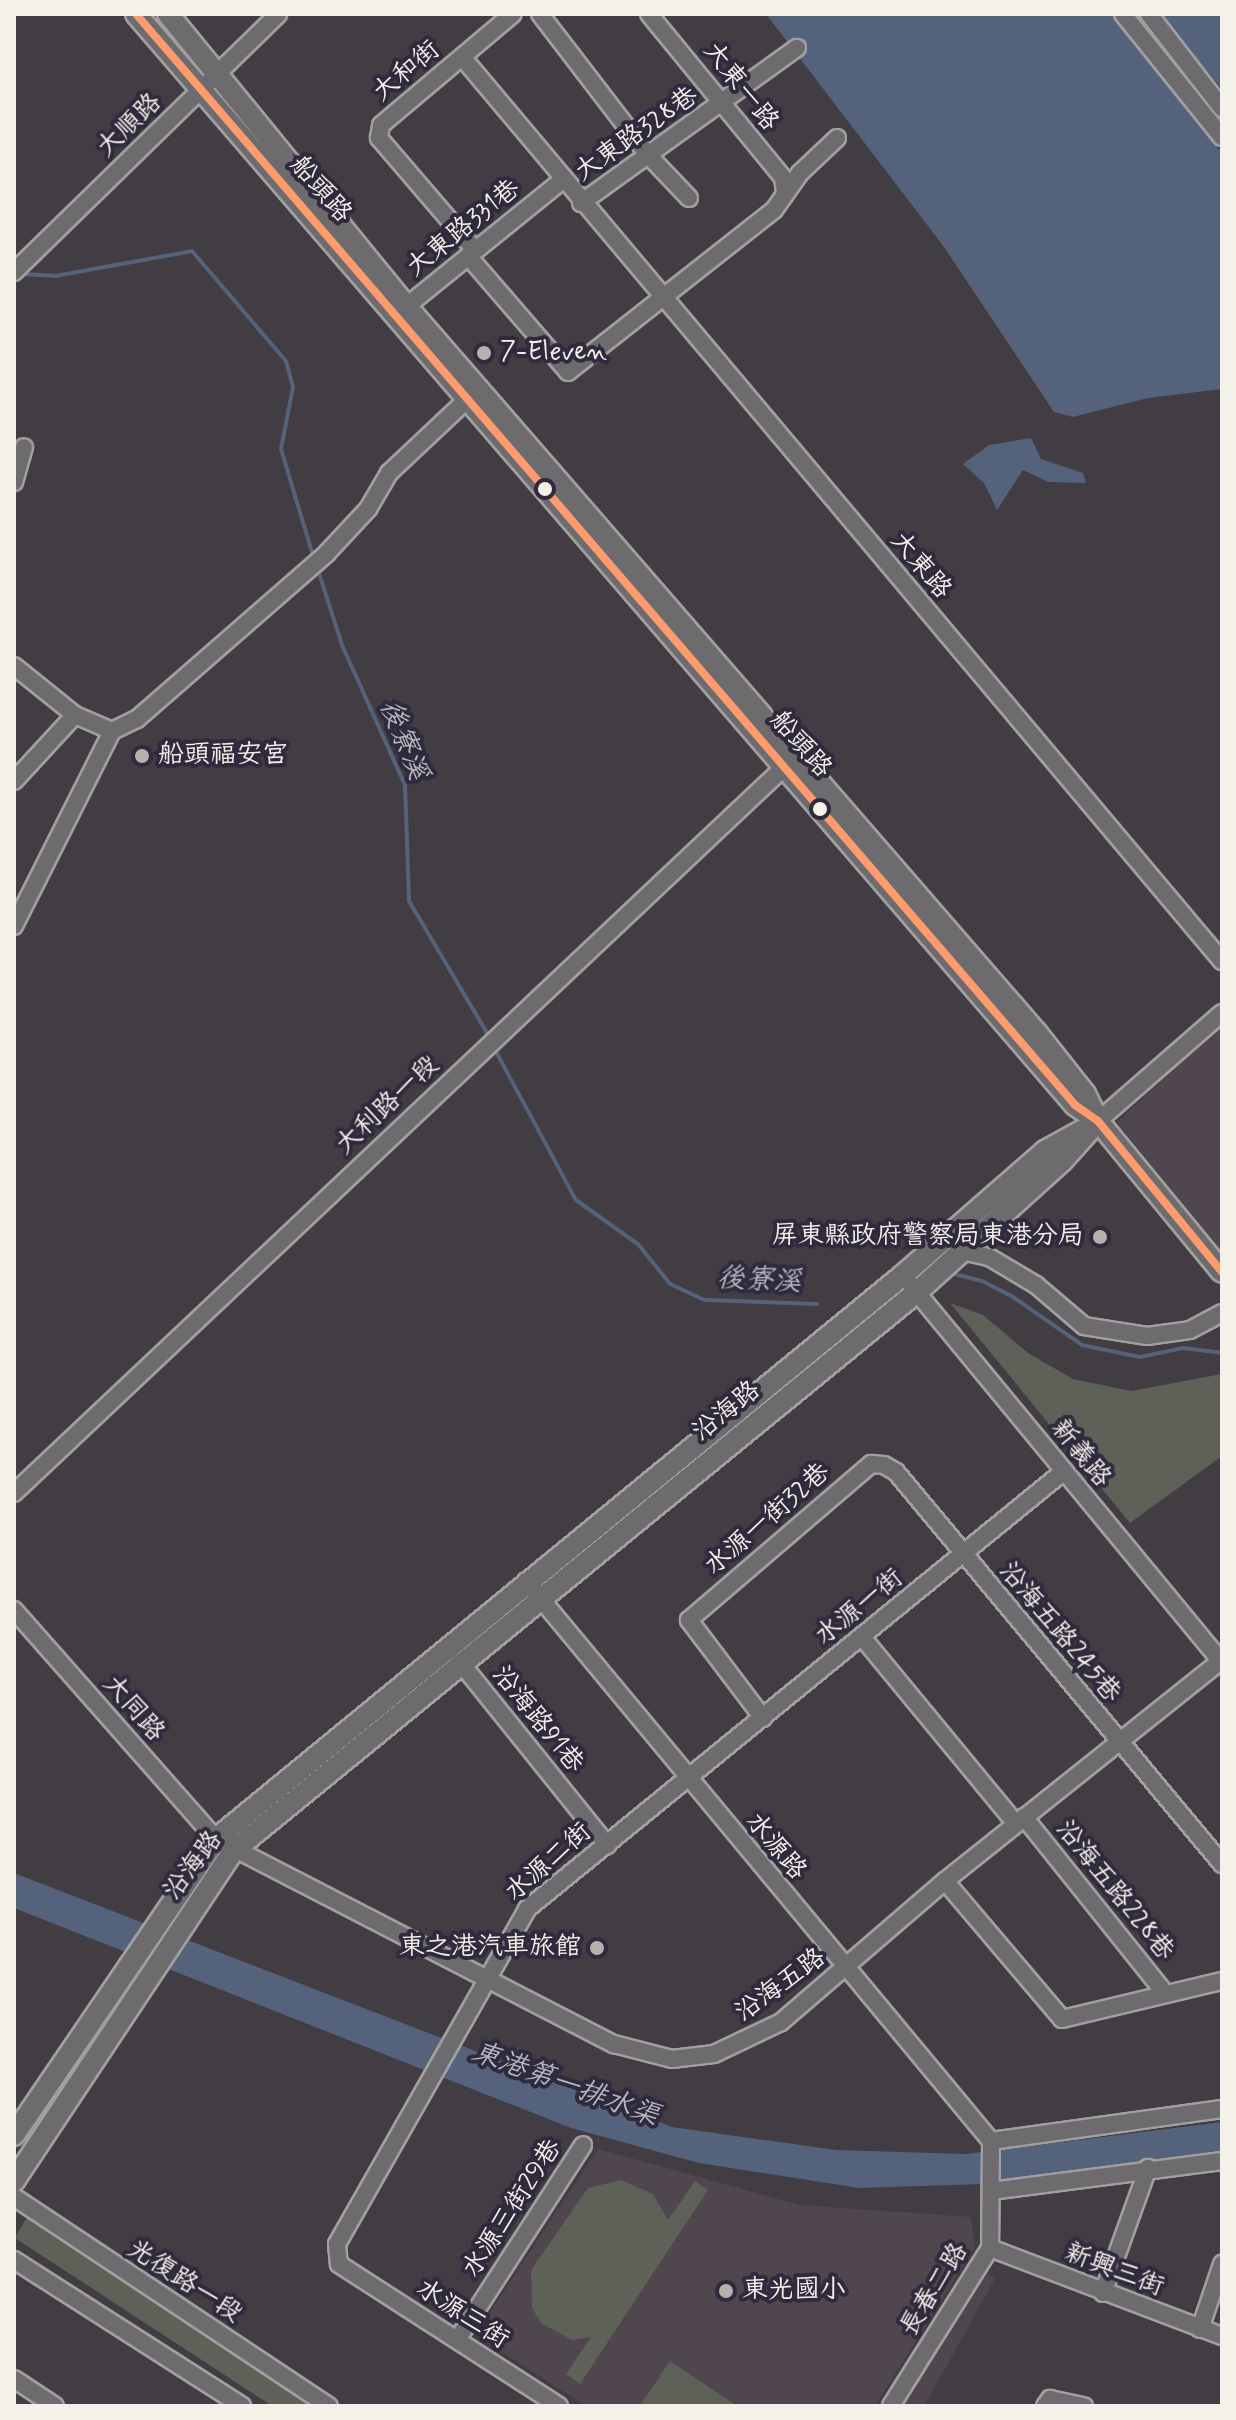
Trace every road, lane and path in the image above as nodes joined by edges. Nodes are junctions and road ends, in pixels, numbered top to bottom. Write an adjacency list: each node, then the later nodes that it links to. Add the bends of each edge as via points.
1 (136, 14): 12 (main road, 船頭路)
2 (168, 14): 11 (main road, 船頭路)
3 (278, 14): 11 (street, 大順路)
4 (513, 14): 10 (street, 大和街)
5 (540, 14): 17 (street)
6 (649, 14): 13 (street, 大東一路, via 705,78)
7 (1123, 14): 15 (street)
8 (1149, 14): 14 (street)
9 (797, 48): 13 (street, 大東路328巷)
10 (462, 57): 18 (street, 大東路); 22 (street, 大和街, via 381,125 379,138)
11 (216, 73): 12 (street, 大順路); 25 (main road, 船頭路)
12 (200, 91): 23 (street, 大順路); 25 (main road, 船頭路)
13 (720, 106): 17 (street, 大東路328巷); 19 (street, 大東一路, via 783,178)
14 (1222, 108)
15 (1222, 137)
16 (837, 138): 19 (street)
17 (649, 156): 20 (street); 21 (street, 大東路328巷)
18 (564, 179): 21 (street, 大東路); 22 (street, 大東路331巷)
19 (785, 192): 24 (street, via 774,210)
20 (689, 198)
21 (581, 203): 24 (street, 大東路)
22 (471, 253): 24 (street, 大和街, via 568,372); 25 (street, 大東路331巷)
23 (14, 272)
24 (662, 298): 35 (street, 大東路)
25 (401, 311): 26 (main road, 船頭路)
26 (474, 393): 31 (street, via 389,473 368,509 326,554 137,719); 32 (main road, 船頭路)
27 (24, 447): 28 (street)
28 (14, 482)
29 (14, 666): 30 (street)
30 (75, 715): 31 (street); 33 (street)
31 (112, 731): 34 (street)
32 (790, 761): 37 (main road, 船頭路, via 1075,1105); 44 (street, 大利路一段)
33 (14, 781)
34 (14, 926)
35 (1222, 961)
36 (1222, 1013): 37 (street)
37 (1098, 1121): 38 (main road, 沿海路, via 1062,1161); 39 (main road, 船頭路); 40 (main road, via 1045,1151)
38 (962, 1251): 41 (main road, 沿海路); 42 (street, via 989,1257 1023,1277 1084,1326 1147,1336 1190,1330)
39 (1222, 1272)
40 (903, 1275): 41 (street, 新義路); 46 (main road, 沿海路)
41 (917, 1292): 43 (street, 新義路); 47 (main road, 沿海路)
42 (1222, 1313)
43 (1063, 1472): 45 (street, 水源一街); 51 (street, 新義路)
44 (14, 1493)
45 (963, 1555): 49 (street, 水源一街); 52 (street, 水源一街32巷, via 896,1472 871,1464 689,1620); 53 (street, 沿海五路245巷)
46 (526, 1581): 47 (street, 水源路); 56 (main road, 沿海路)
47 (539, 1598): 50 (main road, 沿海路); 54 (street, 水源路)
48 (14, 1610): 56 (street, 大同路)
49 (862, 1637): 52 (street, 水源一街); 55 (street, 沿海五路228巷)
50 (460, 1662): 57 (street, 沿海路91巷); 58 (main road, 沿海路)
51 (1222, 1662): 53 (street, 沿海五路)
52 (763, 1718): 54 (street, 水源一街)
53 (1119, 1741): 55 (street, 沿海五路); 59 (street, 沿海五路245巷)
54 (687, 1780): 57 (street, 水源二街); 61 (street, 水源路)
55 (1020, 1821): 60 (street, 沿海五路); 64 (street, 沿海五路228巷)
56 (216, 1839): 58 (street, 沿海五路); 66 (main road, 沿海路)
57 (607, 1845): 62 (street, 水源二街, via 527,1909)
58 (233, 1851): 62 (street, 沿海五路); 71 (main road, 沿海路)
59 (1222, 1864)
60 (945, 1881): 61 (street, 沿海五路); 64 (street, via 1062,2019)
61 (847, 1968): 62 (street, 沿海五路, via 750,2041 714,2054 672,2059 614,2044); 67 (street, 水源路)
62 (485, 1978): 76 (street, 水源二街, via 337,2244)
63 (1222, 1981): 64 (street)
64 (1166, 1994)
65 (1222, 2109): 67 (street)
66 (14, 2135)
67 (991, 2141): 72 (street, 長春二路)
68 (583, 2145): 81 (street, 水源三街29巷)
69 (1222, 2161): 70 (street)
70 (1148, 2168): 72 (street); 78 (street)
71 (14, 2181)
72 (991, 2188): 74 (street, 長春二路)
73 (14, 2197): 86 (street, 光復路一段)
74 (990, 2248): 78 (street, 新興三街); 88 (street, 長春二路)
75 (14, 2260): 85 (street)
76 (339, 2264): 81 (street, 水源三街)
77 (1222, 2264): 79 (street)
78 (1103, 2293): 79 (street, 新興三街)
79 (1200, 2329): 80 (street, 新興三街)
80 (1222, 2336)
81 (457, 2340): 87 (street, 水源三街)
82 (14, 2379): 84 (street)
83 (1047, 2402): 89 (street)
84 (55, 2406)
85 (242, 2406)
86 (329, 2406)
87 (559, 2406)
88 (891, 2406)
89 (1084, 2406)

